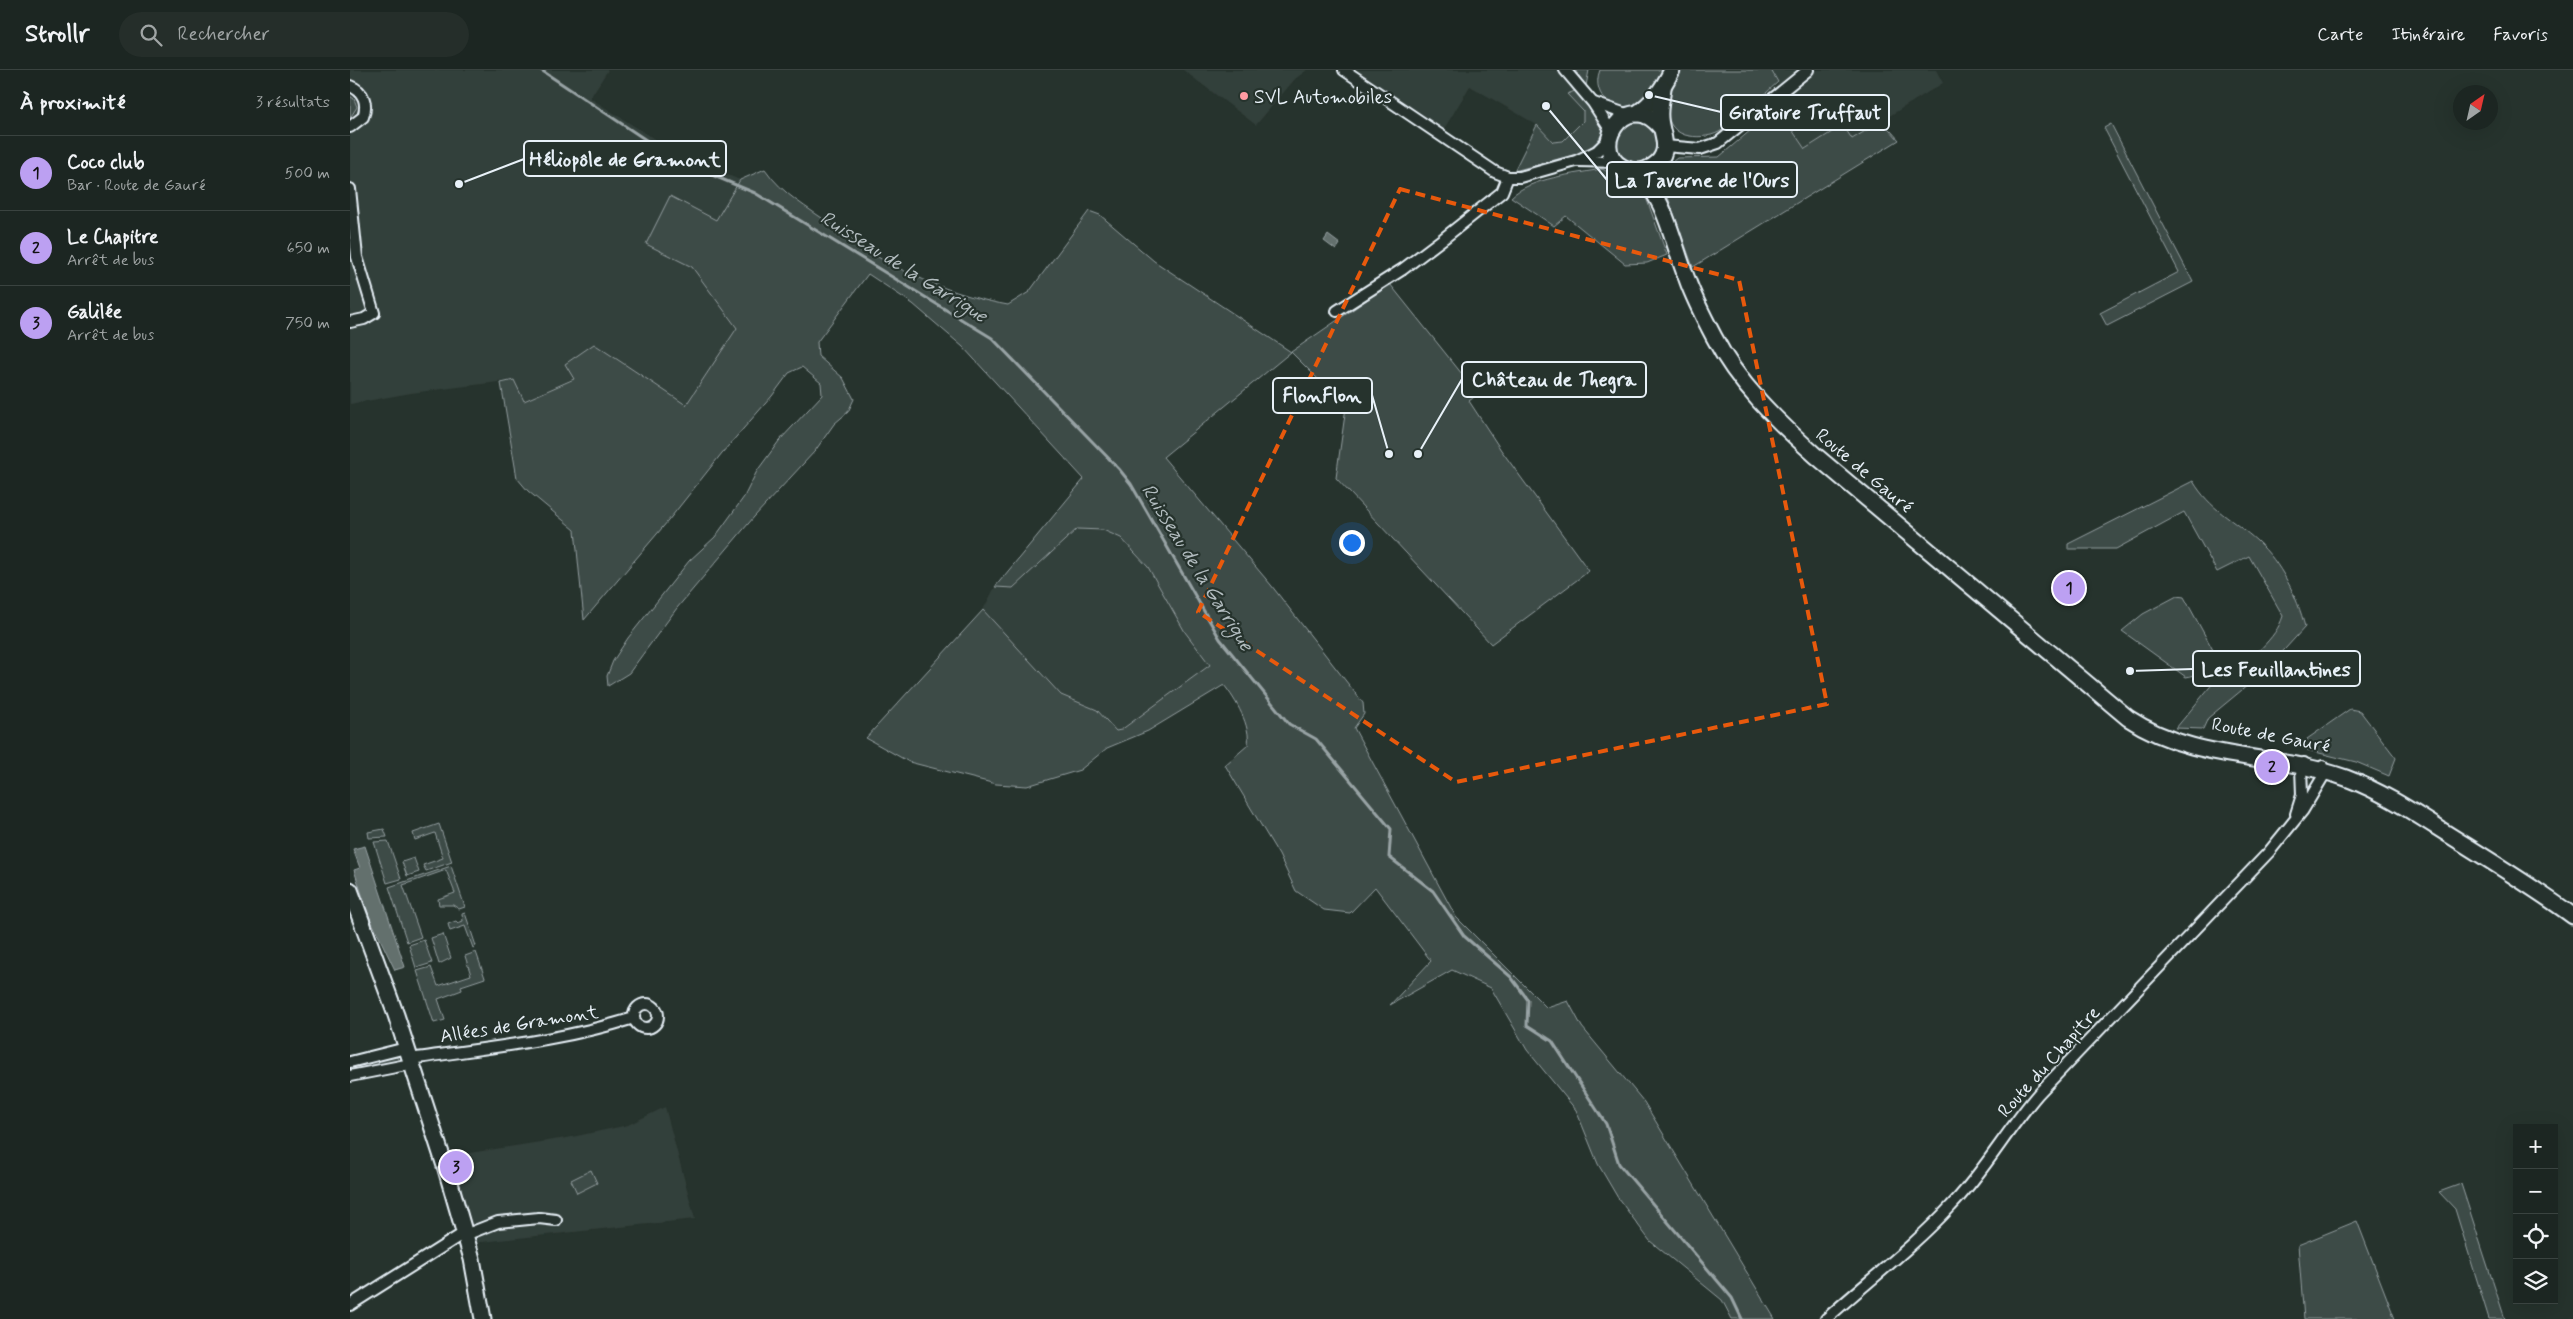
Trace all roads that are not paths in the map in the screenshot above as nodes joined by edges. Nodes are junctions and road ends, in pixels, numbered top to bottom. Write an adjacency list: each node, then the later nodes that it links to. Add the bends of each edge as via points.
1 (1344, 70): 17 (street, via 1489,168)
2 (1566, 70): 7 (street)
3 (1672, 70): 6 (street)
4 (1808, 70): 12 (street, via 1718,144 1700,148)
5 (350, 86): 9 (street, via 360,92 365,110 358,122)
6 (1663, 88): 8 (street, via 1650,104); 10 (street)
7 (1593, 103): 8 (street); 11 (street)
8 (1632, 115): 10 (street, via 1650,118); 11 (street, via 1618,121)
9 (350, 126)
10 (1661, 128): 12 (street)
11 (1610, 136): 13 (street, via 1597,151); 15 (street, via 1612,156)
12 (1666, 146): 14 (street)
13 (1576, 161): 15 (street); 17 (street, via 1520,177)
14 (1659, 161): 16 (street, via 1648,169); 19 (street, Route de Gauré)
15 (1616, 162): 16 (street)
16 (1634, 171): 19 (street, Route de Gauré, via 1653,189)
17 (1508, 177): 20 (street, via 1502,192 1444,238)
18 (350, 190): 21 (street, via 357,257 374,313)
19 (1660, 204): 22 (street, Route de Gauré, via 1687,280 1715,339 1742,380 1767,409 1816,455 2140,726 2197,749)
20 (1337, 311)
21 (350, 322)
22 (2304, 764): 23 (street, Route de Gauré); 24 (street, Route du Chapitre, via 2302,795)
23 (2324, 768): 24 (street, Route du Chapitre); 26 (street, Route de Gauré, via 2378,791 2486,857)
24 (2294, 822): 35 (street, Route du Chapitre, via 2020,1114 1986,1166 1951,1207)
25 (350, 890): 28 (street)
26 (2573, 916)
27 (634, 1018): 28 (street, Allées de Gramont, via 602,1028 504,1048)
28 (409, 1057): 29 (street); 30 (street); 32 (street)
29 (350, 1062)
30 (350, 1076)
31 (556, 1220): 32 (street, via 539,1218 498,1222)
32 (464, 1234): 33 (street); 34 (street)
33 (351, 1305)
34 (483, 1319)
35 (1826, 1319)

